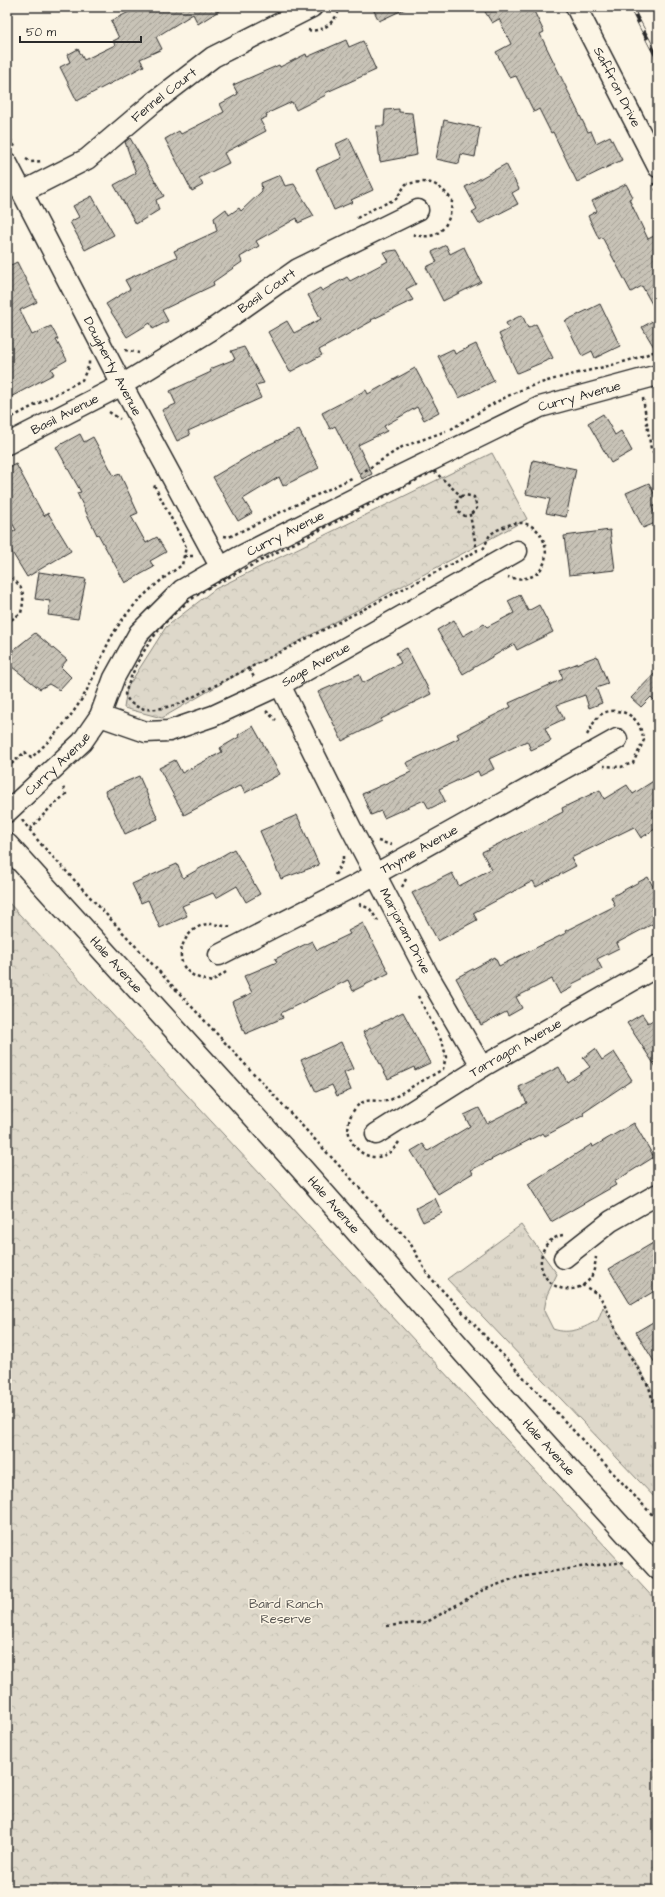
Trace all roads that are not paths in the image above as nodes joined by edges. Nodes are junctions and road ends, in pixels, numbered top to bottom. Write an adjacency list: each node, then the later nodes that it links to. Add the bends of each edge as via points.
1 (312, 7): 5 (street, Fennel Court, via 213,57 86,159)
2 (576, 7): 4 (street, Saffron Drive)
3 (7, 163): 5 (street, Dougherty Avenue)
4 (658, 167)
5 (22, 192): 8 (street, Dougherty Avenue)
6 (418, 210): 8 (street, Basil Court, via 298,269 213,330)
7 (649, 377): 11 (street, Curry Avenue, via 540,408 377,487)
8 (122, 385): 9 (street, Basil Avenue); 11 (street, Dougherty Avenue)
9 (7, 444)
10 (517, 551): 12 (street, Sage Avenue)
11 (220, 568): 13 (street, Curry Avenue, via 182,590 139,633 114,678)
12 (280, 685): 13 (street, Sage Avenue, via 213,716 169,731 146,732); 17 (street, Marjoram Drive)
13 (100, 716): 15 (street, Curry Avenue, via 82,742)
14 (617, 739): 17 (street, Thyme Avenue)
15 (7, 812)
16 (7, 845): 24 (main road, Hale Avenue, via 295,1161 514,1410)
17 (375, 875): 18 (street, Thyme Avenue); 20 (street, Marjoram Drive, via 427,973)
18 (219, 955)
19 (658, 966): 20 (street, Tarragon Avenue)
20 (482, 1067): 21 (street, Tarragon Avenue)
21 (376, 1134)
22 (658, 1194): 23 (street, via 611,1221)
23 (564, 1258)
24 (652, 1561)

